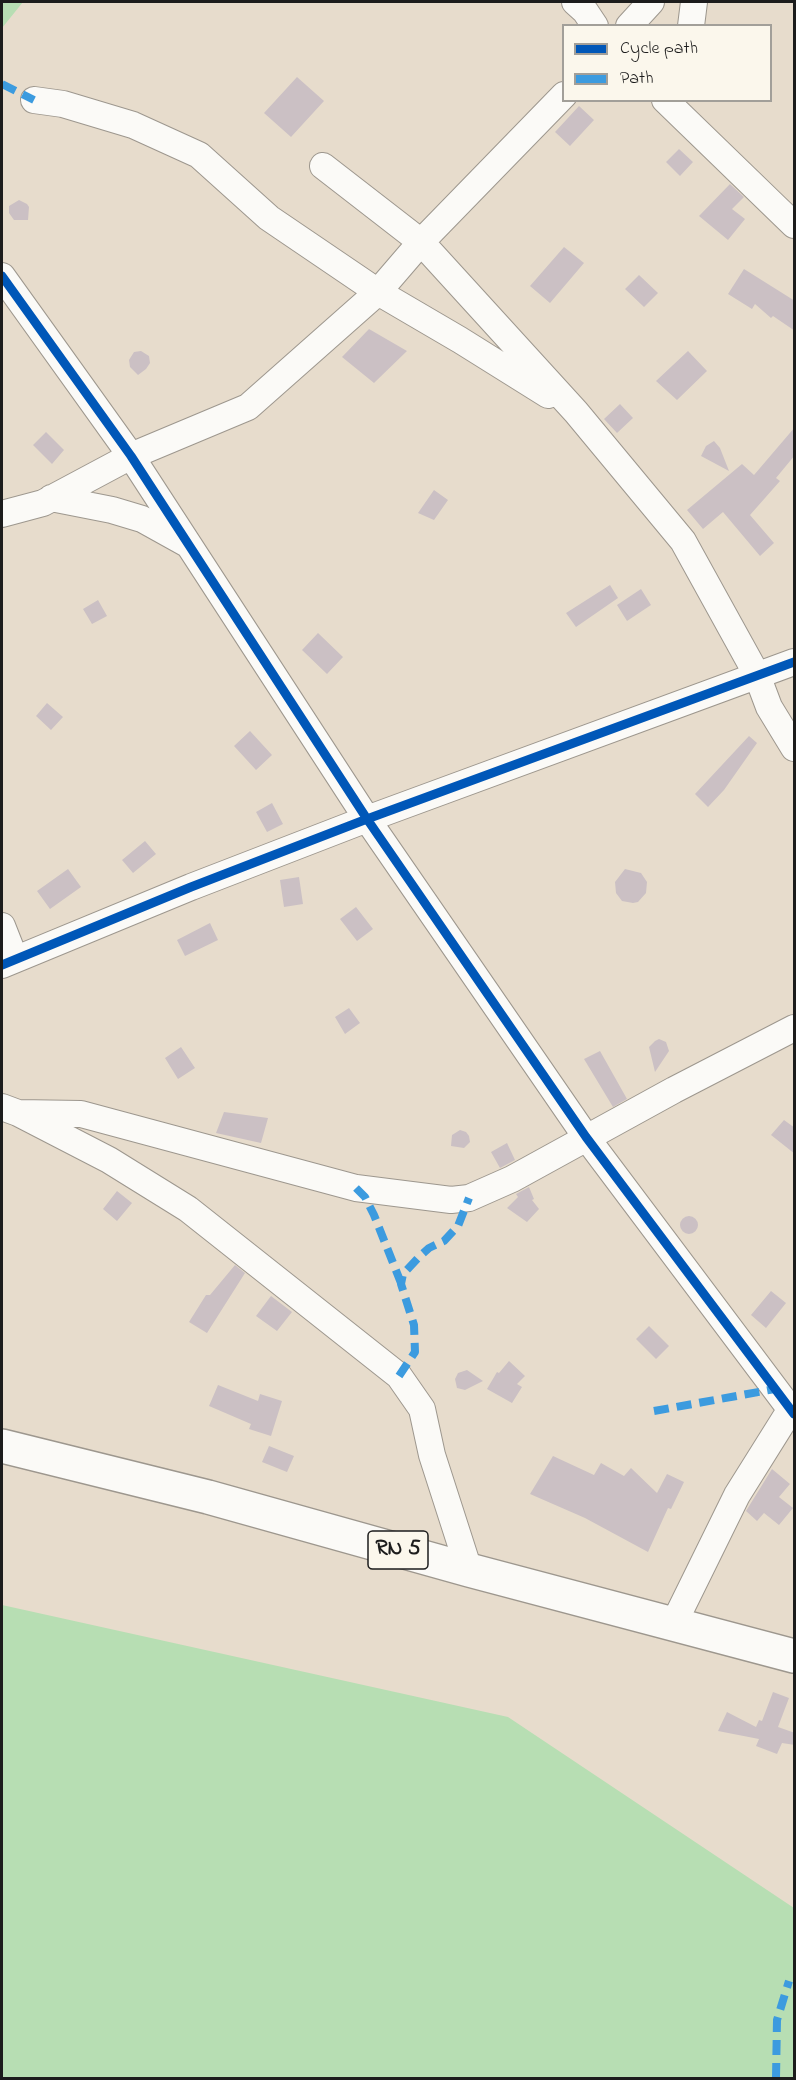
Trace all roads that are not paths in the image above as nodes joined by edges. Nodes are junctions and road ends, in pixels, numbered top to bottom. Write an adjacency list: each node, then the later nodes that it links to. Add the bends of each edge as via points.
1 (575, 2): 4 (street)
2 (651, 2): 5 (street)
3 (694, 2): 6 (street)
4 (594, 24)
5 (631, 24)
6 (691, 24)
7 (562, 97): 12 (street)
8 (34, 100): 14 (street, via 63,104 133,125 199,155 269,218)
9 (676, 106): 11 (street)
10 (322, 166): 12 (street)
11 (795, 225)
12 (421, 242): 14 (street); 15 (street)
13 (2, 276): 16 (street)
14 (378, 292): 15 (street); 16 (street, via 248,407)
15 (576, 412): 21 (street, via 683,541)
16 (131, 456): 17 (street); 19 (street)
17 (51, 498): 18 (street); 19 (street, via 142,519)
18 (2, 513)
19 (189, 545): 23 (street)
20 (795, 662): 21 (street)
21 (757, 675): 22 (street, via 769,707); 23 (street)
22 (795, 748)
23 (367, 819): 25 (street); 28 (street)
24 (2, 926): 25 (street)
25 (8, 962)
26 (795, 1028): 28 (street)
27 (10, 1110): 28 (street, via 81,1114 356,1188 450,1200 469,1198 512,1179); 31 (street, via 109,1160 189,1209 399,1376 422,1409 432,1455)
28 (586, 1137): 29 (street)
29 (793, 1409): 32 (street, via 737,1495)
30 (2, 1446): 31 (main road, RN 5, via 208,1497)
31 (469, 1570): 32 (main road, RN 5)
32 (673, 1625): 33 (main road, RN 5)
33 (795, 1656)

